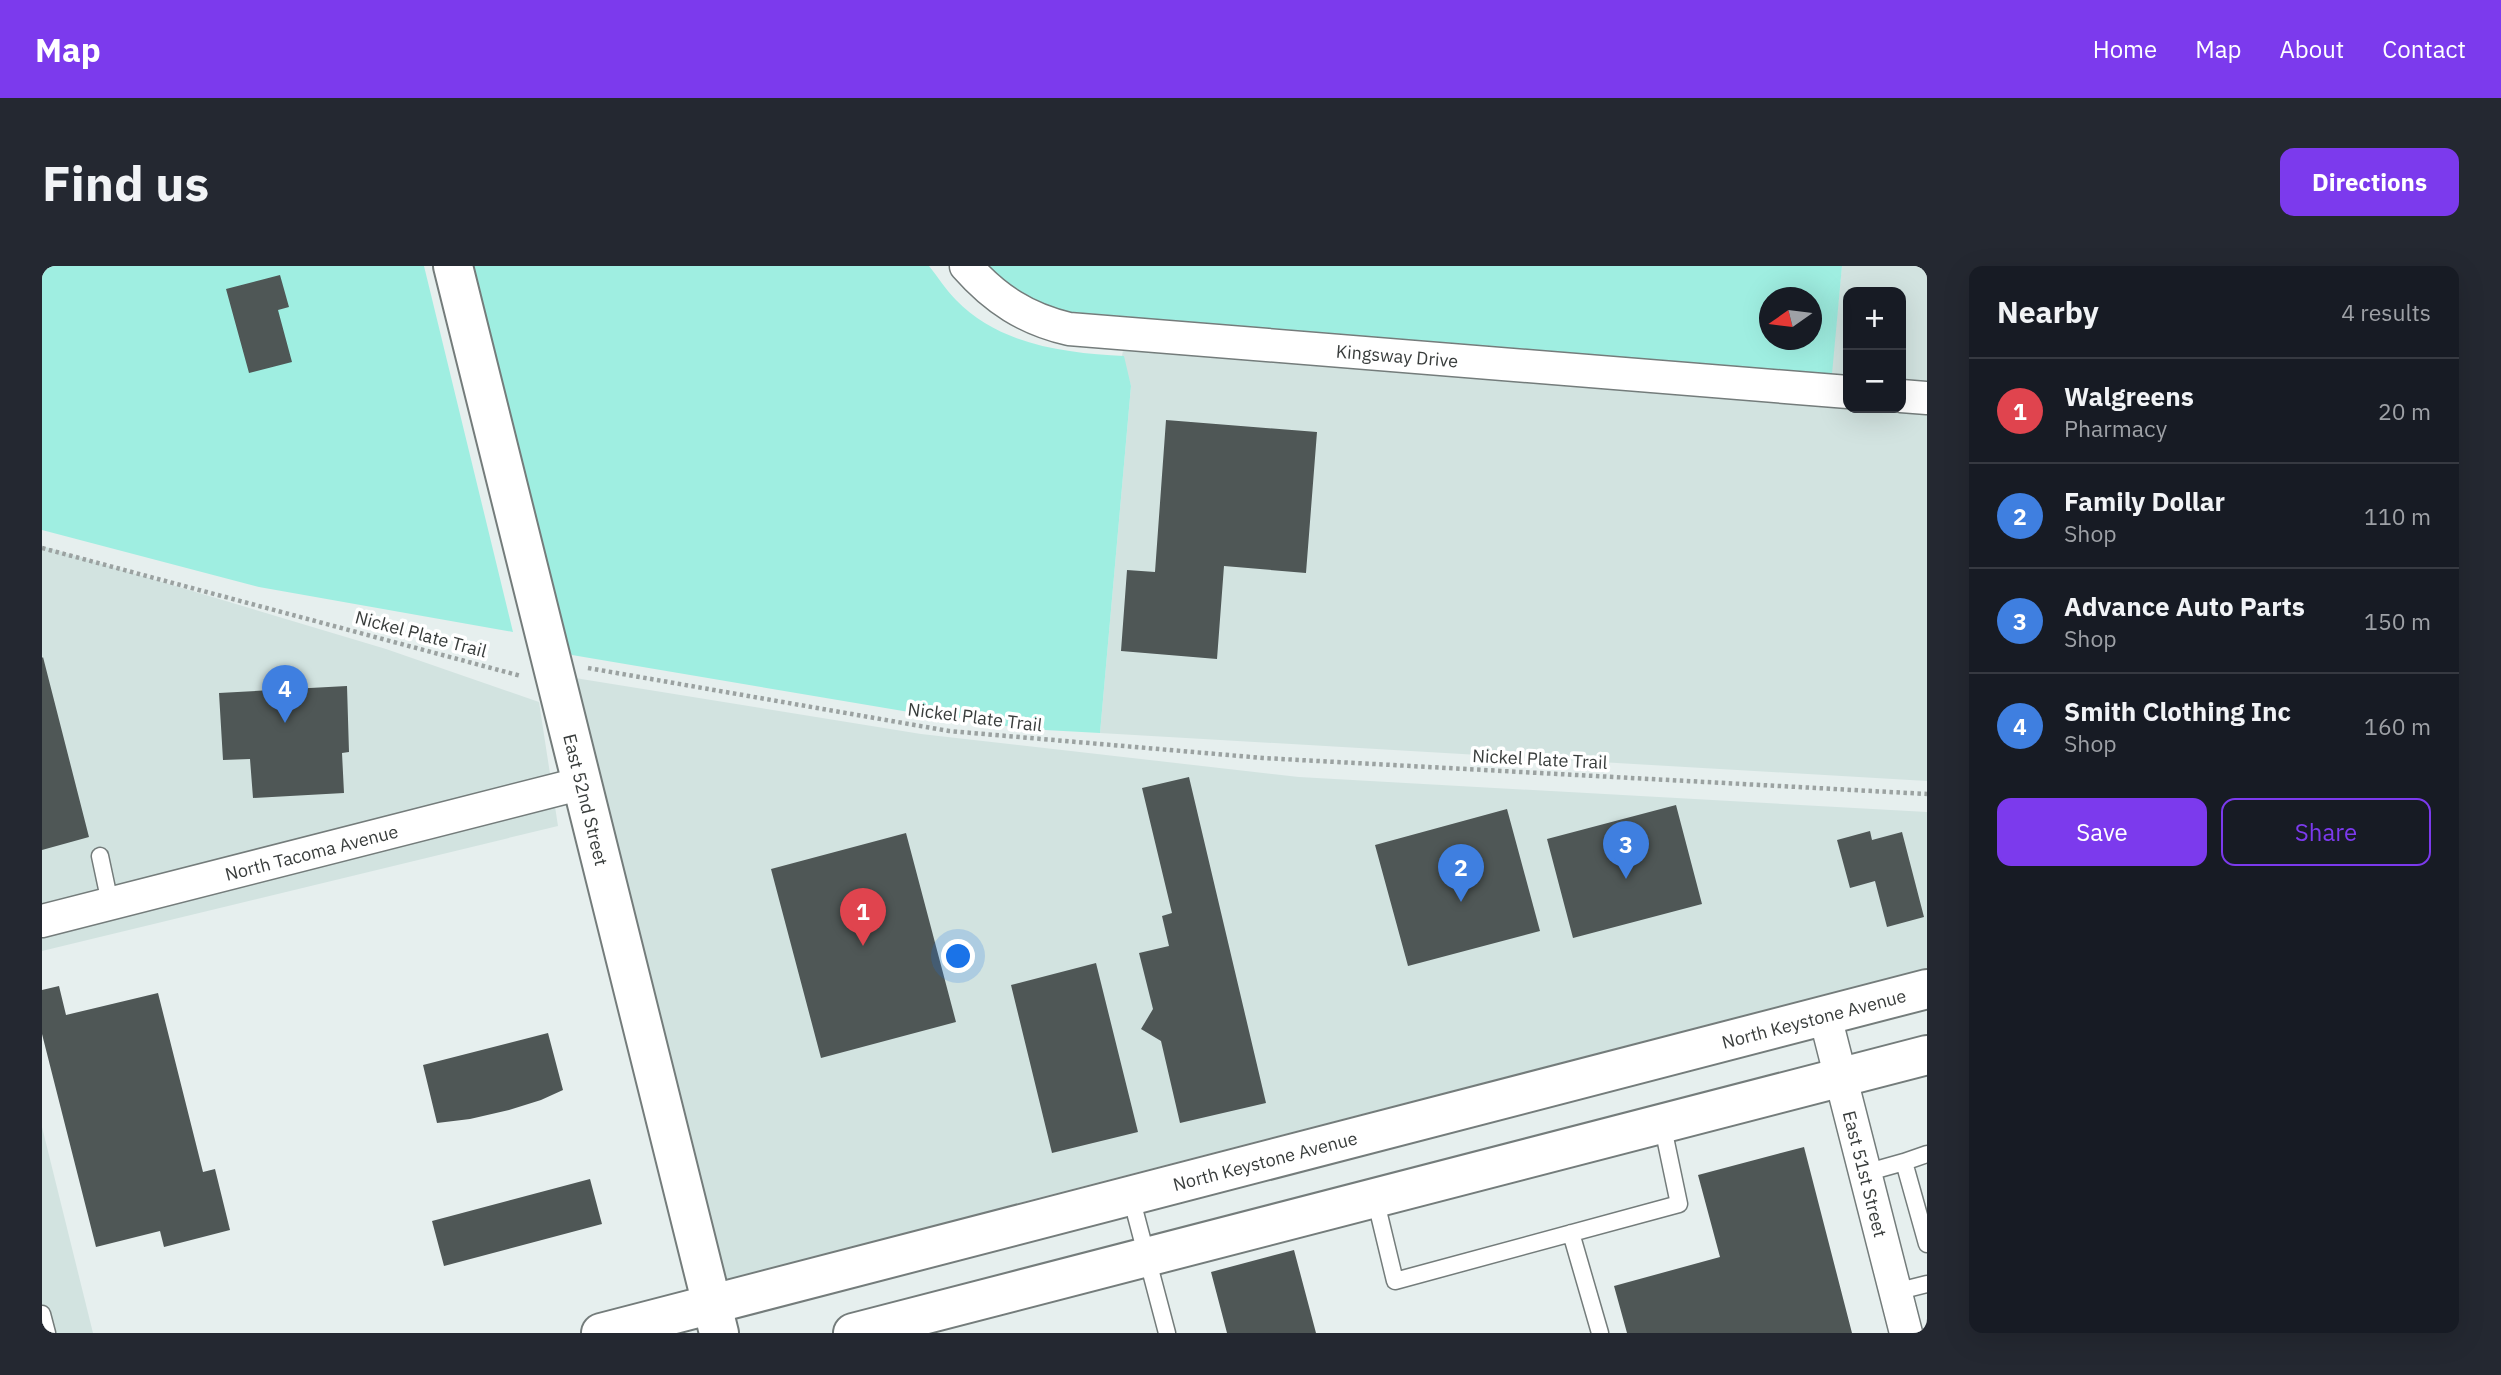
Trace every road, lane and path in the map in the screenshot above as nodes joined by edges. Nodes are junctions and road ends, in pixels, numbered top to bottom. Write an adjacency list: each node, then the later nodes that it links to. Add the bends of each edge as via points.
1 (453, 266): 7 (main road, East 52nd Street)
2 (966, 266): 3 (street, Kingsway Drive, via 1017,311 1069,329)
3 (1843, 392)
4 (1906, 396): 5 (street)
5 (1927, 398)
6 (42, 548): 7 (path, Nickel Plate Trail, via 534,679)
7 (554, 675): 8 (main road, East 52nd Street); 9 (path, Nickel Plate Trail, via 583,667 963,732 1263,758)
8 (583, 783): 11 (street, North Tacoma Avenue); 29 (main road, East 52nd Street)
9 (1927, 794)
10 (100, 856): 11 (lane)
11 (110, 903): 12 (street, North Tacoma Avenue)
12 (42, 921)
13 (1927, 989): 14 (main road, North Keystone Avenue)
14 (1825, 1016): 16 (street, East 51st Street); 21 (main road, North Keystone Avenue)
15 (1927, 1055): 16 (main road)
16 (1841, 1077): 17 (main road); 20 (street, East 51st Street)
17 (1662, 1123): 22 (main road); 23 (lane, via 1679,1204)
18 (1927, 1154): 19 (lane)
19 (1905, 1162): 20 (lane); 24 (lane)
20 (1865, 1173): 27 (street, East 51st Street)
21 (1130, 1196): 25 (lane); 29 (main road, North Keystone Avenue)
22 (1375, 1198): 23 (lane, via 1395,1281); 25 (main road)
23 (1571, 1233): 34 (lane)
24 (1927, 1244)
25 (1148, 1257): 32 (main road); 33 (lane)
26 (1927, 1284): 27 (lane)
27 (1895, 1292): 35 (street, East 51st Street)
28 (42, 1314): 30 (lane)
29 (716, 1318): 31 (main road, North Keystone Avenue)
30 (47, 1333)
31 (601, 1333)
32 (853, 1333)
33 (1167, 1333)
34 (1600, 1333)
35 (1906, 1333)

